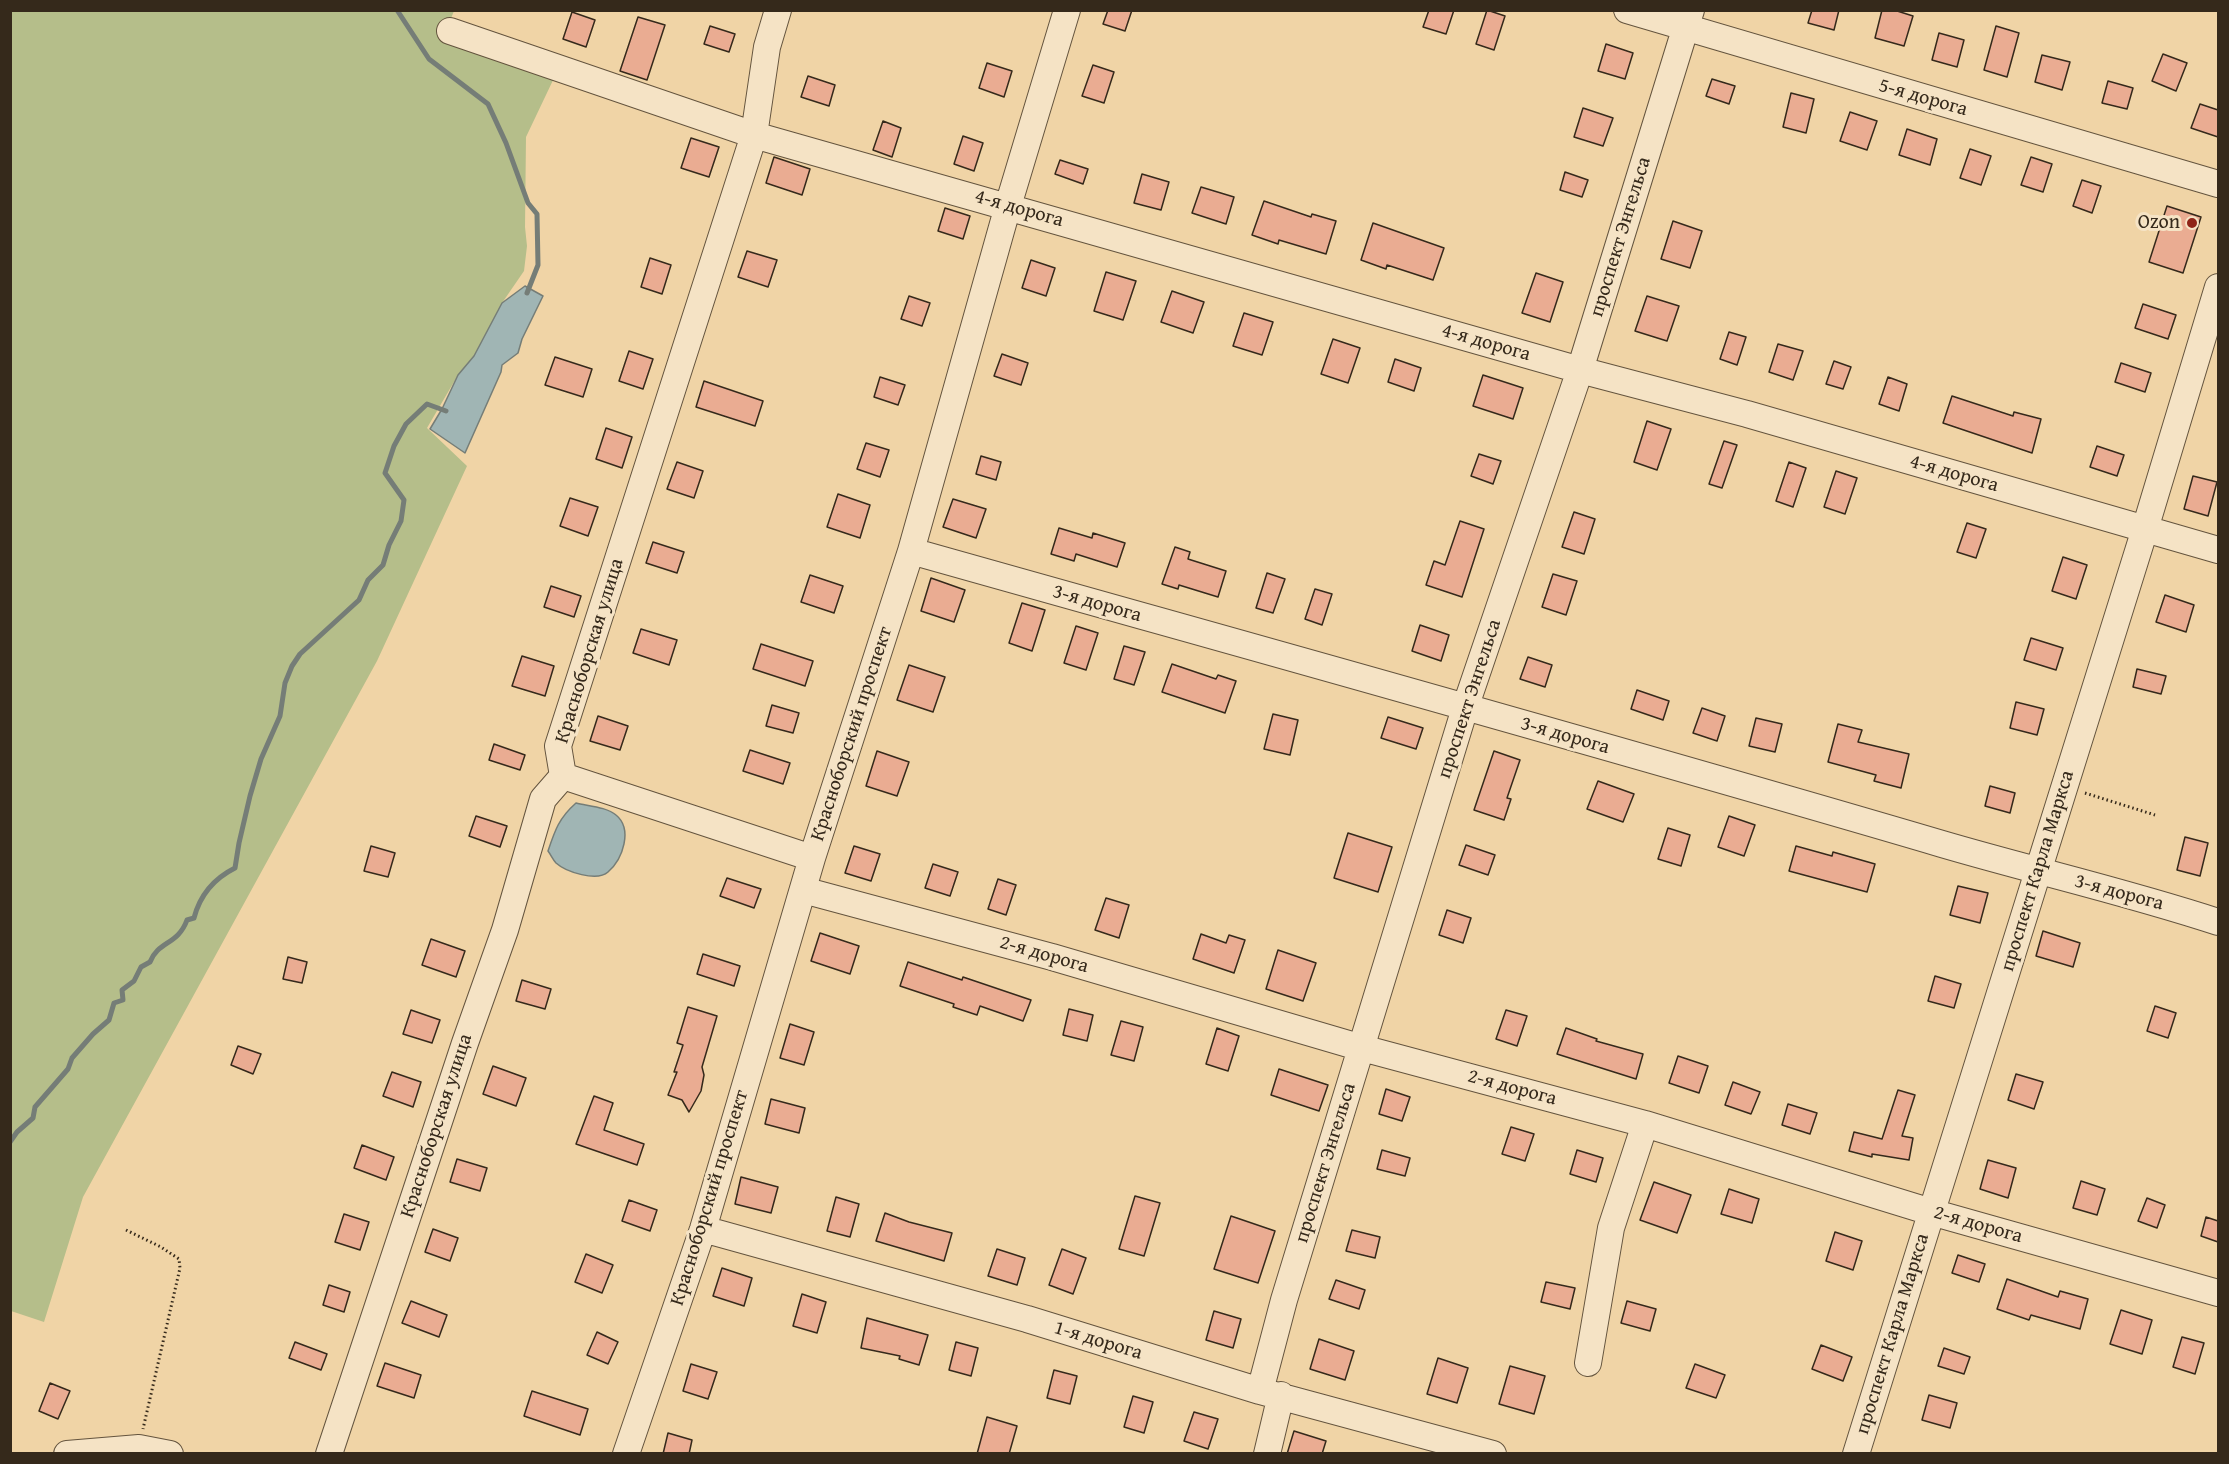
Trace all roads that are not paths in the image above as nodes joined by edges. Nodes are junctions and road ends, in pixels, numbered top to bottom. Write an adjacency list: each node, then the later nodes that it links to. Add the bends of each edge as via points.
1 (778, 10): 6 (street, Красноборская улица, via 767,47)
2 (1067, 10): 8 (street, Красноборский проспект)
3 (1627, 10): 4 (street, 5-я дорога)
4 (1688, 19): 7 (street, 5-я дорога); 10 (street, проспект Энгельса)
5 (450, 31): 6 (street, 4-я дорога)
6 (754, 135): 8 (street, 4-я дорога); 15 (street, Красноборская улица, via 558,746)
7 (2218, 184)
8 (1008, 206): 10 (street, 4-я дорога); 13 (street, Красноборский проспект)
9 (2218, 287): 11 (street, проспект Карла Маркса)
10 (1580, 370): 11 (street, 4-я дорога); 14 (street, проспект Энгельса)
11 (2145, 529): 12 (street, 4-я дорога); 17 (street, проспект Карла Маркса)
12 (2218, 550)
13 (911, 551): 14 (street, 3-я дорога); 16 (street, Красноборский проспект)
14 (1465, 708): 17 (street, 3-я дорога); 20 (street, проспект Энгельса)
15 (563, 776): 16 (street); 29 (street, Красноборская улица, via 543,799 505,930)
16 (812, 858): 18 (street, Красноборский проспект)
17 (2037, 872): 19 (street, 3-я дорога); 22 (street, проспект Карла Маркса)
18 (803, 890): 20 (street, 2-я дорога, via 1052,957); 23 (street, Красноборский проспект)
19 (2218, 922)
20 (1362, 1048): 21 (street, 2-я дорога); 26 (street, проспект Энгельса, via 1284,1300)
21 (1645, 1124): 22 (street, 2-я дорога); 25 (street, via 1611,1228)
22 (1931, 1212): 24 (street, 2-я дорога); 33 (street, проспект Карла Маркса)
23 (703, 1229): 26 (street, 1-я дорога, via 1027,1319); 30 (street, Красноборский проспект)
24 (2218, 1293)
25 (1588, 1363)
26 (1270, 1393): 31 (street, проспект Энгельса); 32 (street, 1-я дорога)
27 (67, 1454): 28 (street, via 139,1448)
28 (170, 1454)
29 (329, 1454)
30 (626, 1454)
31 (1267, 1454)
32 (1493, 1454)
33 (1856, 1454)

